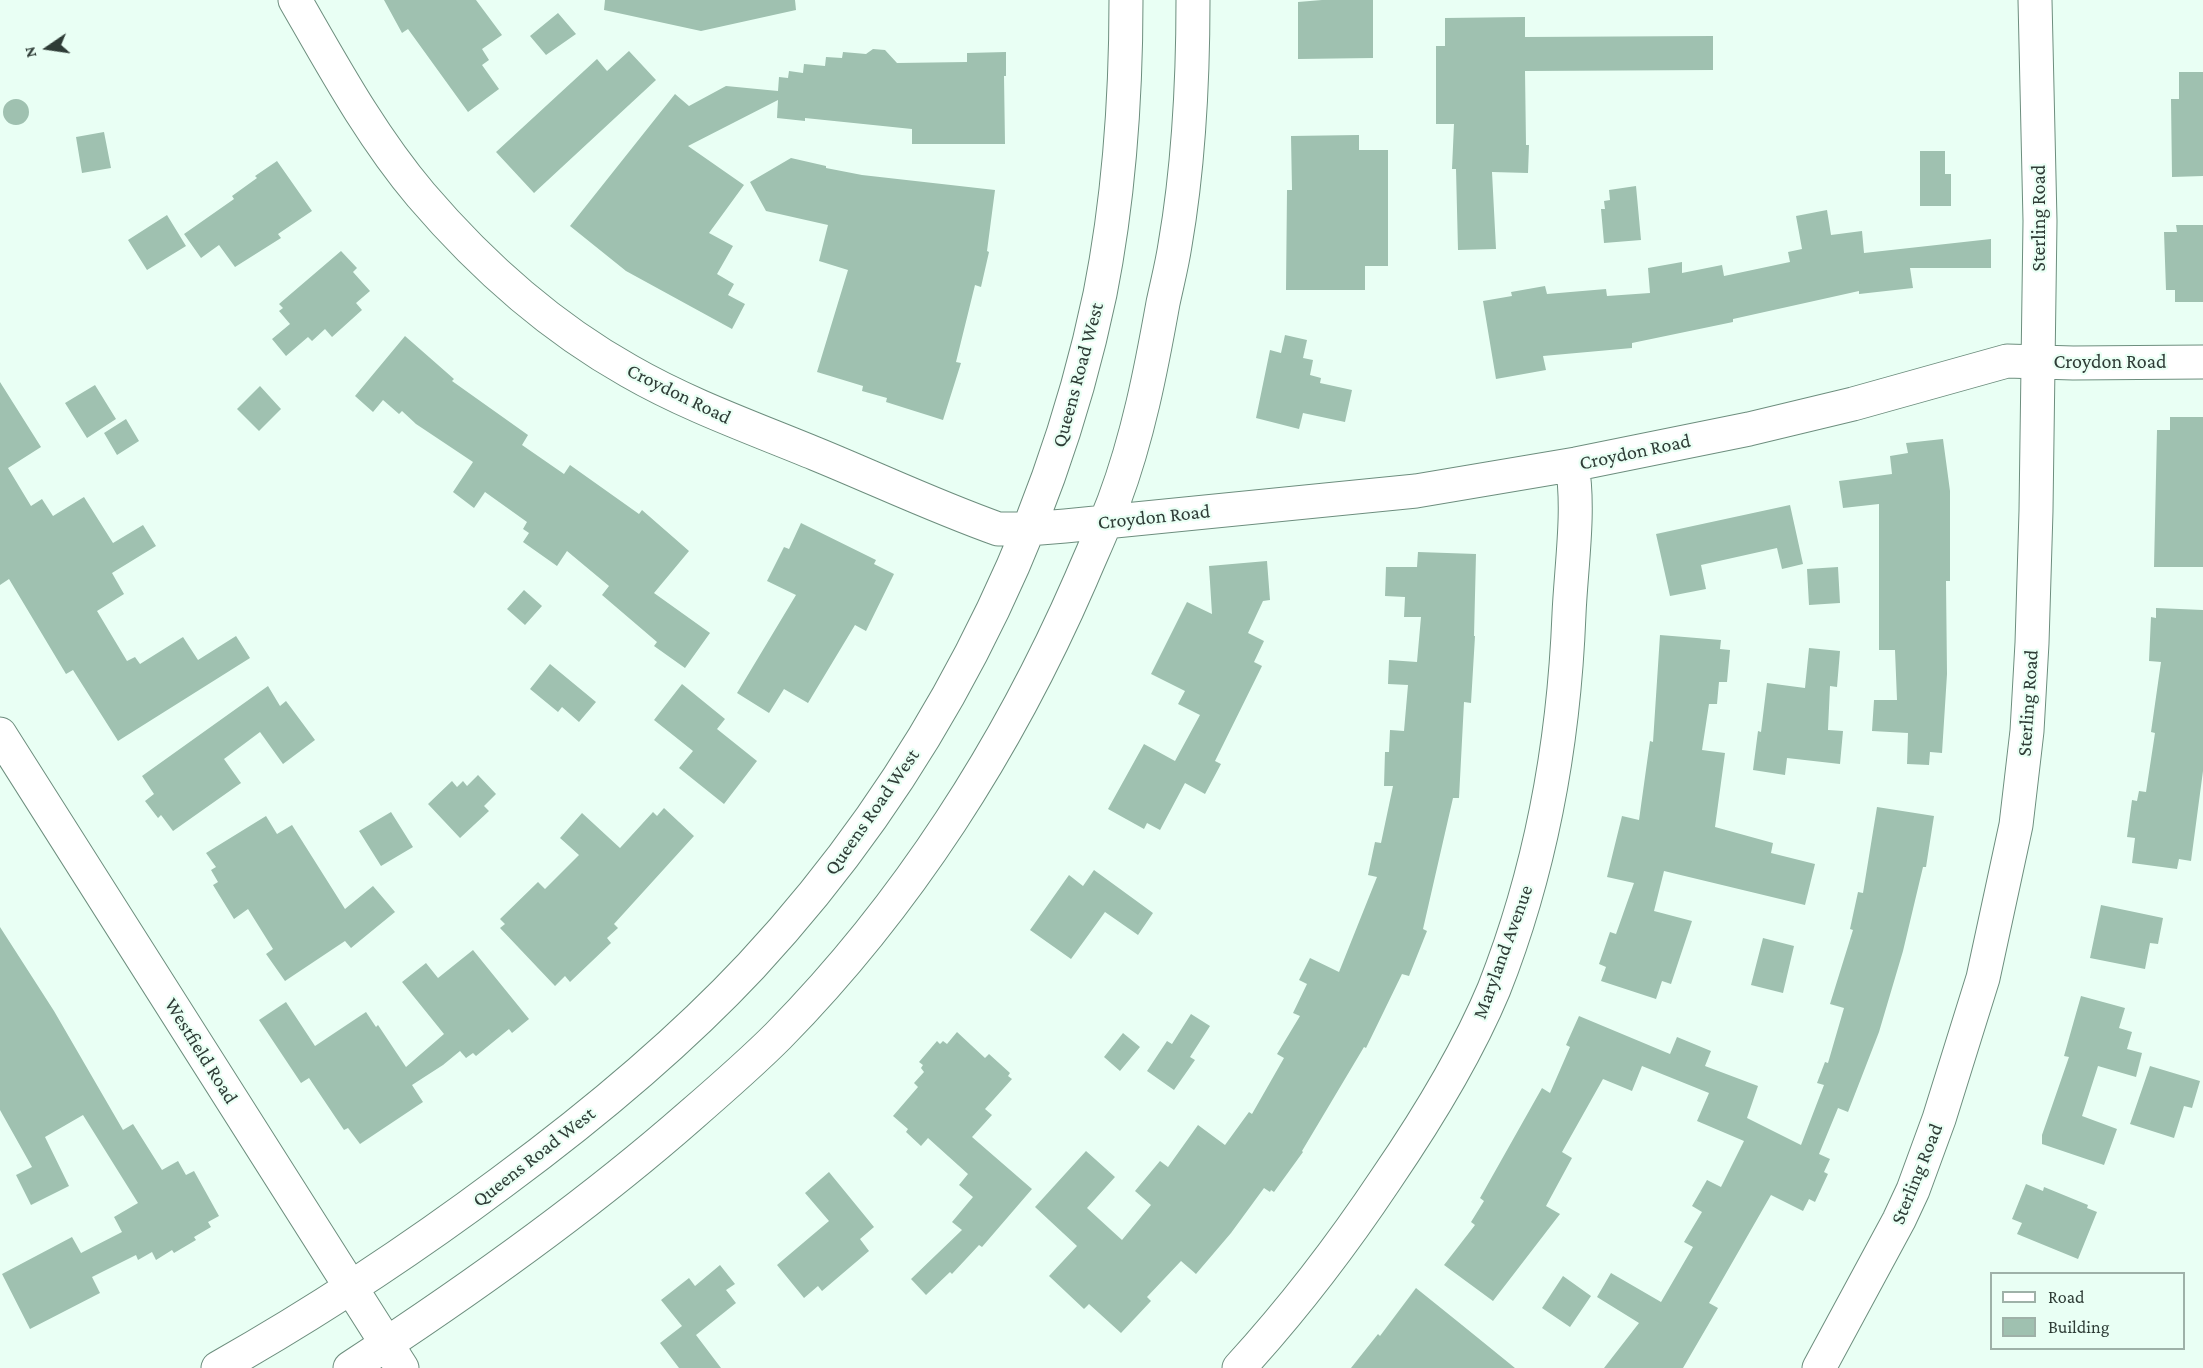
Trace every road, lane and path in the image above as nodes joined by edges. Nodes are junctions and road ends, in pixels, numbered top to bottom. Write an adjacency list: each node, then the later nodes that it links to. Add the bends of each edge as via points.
1 (295, 0): 9 (street, Croydon Road, via 351,95 410,181 481,259 546,315 627,370 686,400 986,525 1005,530)
2 (1126, 0): 9 (street, Queens Road West, via 1125,82 1115,194 1100,292 1058,450)
3 (1193, 0): 8 (street, via 1190,114 1175,246 1135,435)
4 (2035, 0): 5 (street, Sterling Road, via 2040,221)
5 (2038, 362): 6 (street, Croydon Road); 7 (street, Croydon Road, via 2007,361 1797,418); 16 (street, Sterling Road, via 2027,731 2006,882 1974,1014 1913,1190)
6 (2203, 363)
7 (1572, 465): 8 (street, Croydon Road, via 1416,491); 15 (street, Maryland Avenue, via 1575,502 1560,729 1541,837 1500,970 1461,1058 1407,1150 1336,1250)
8 (1106, 522): 9 (street, Croydon Road); 12 (street, via 1053,642 986,765 886,912 830,979 758,1055 618,1177 485,1277)
9 (1028, 529): 11 (street, Queens Road West, via 984,628 929,729 824,881 753,964 699,1019 566,1134 465,1210)
10 (0, 734): 11 (street, Westfield Road)
11 (350, 1288): 12 (street, Westfield Road); 13 (street, Queens Road West)
12 (394, 1356): 14 (street)
13 (218, 1368)
14 (350, 1368)
15 (1239, 1368)
16 (1819, 1368)

